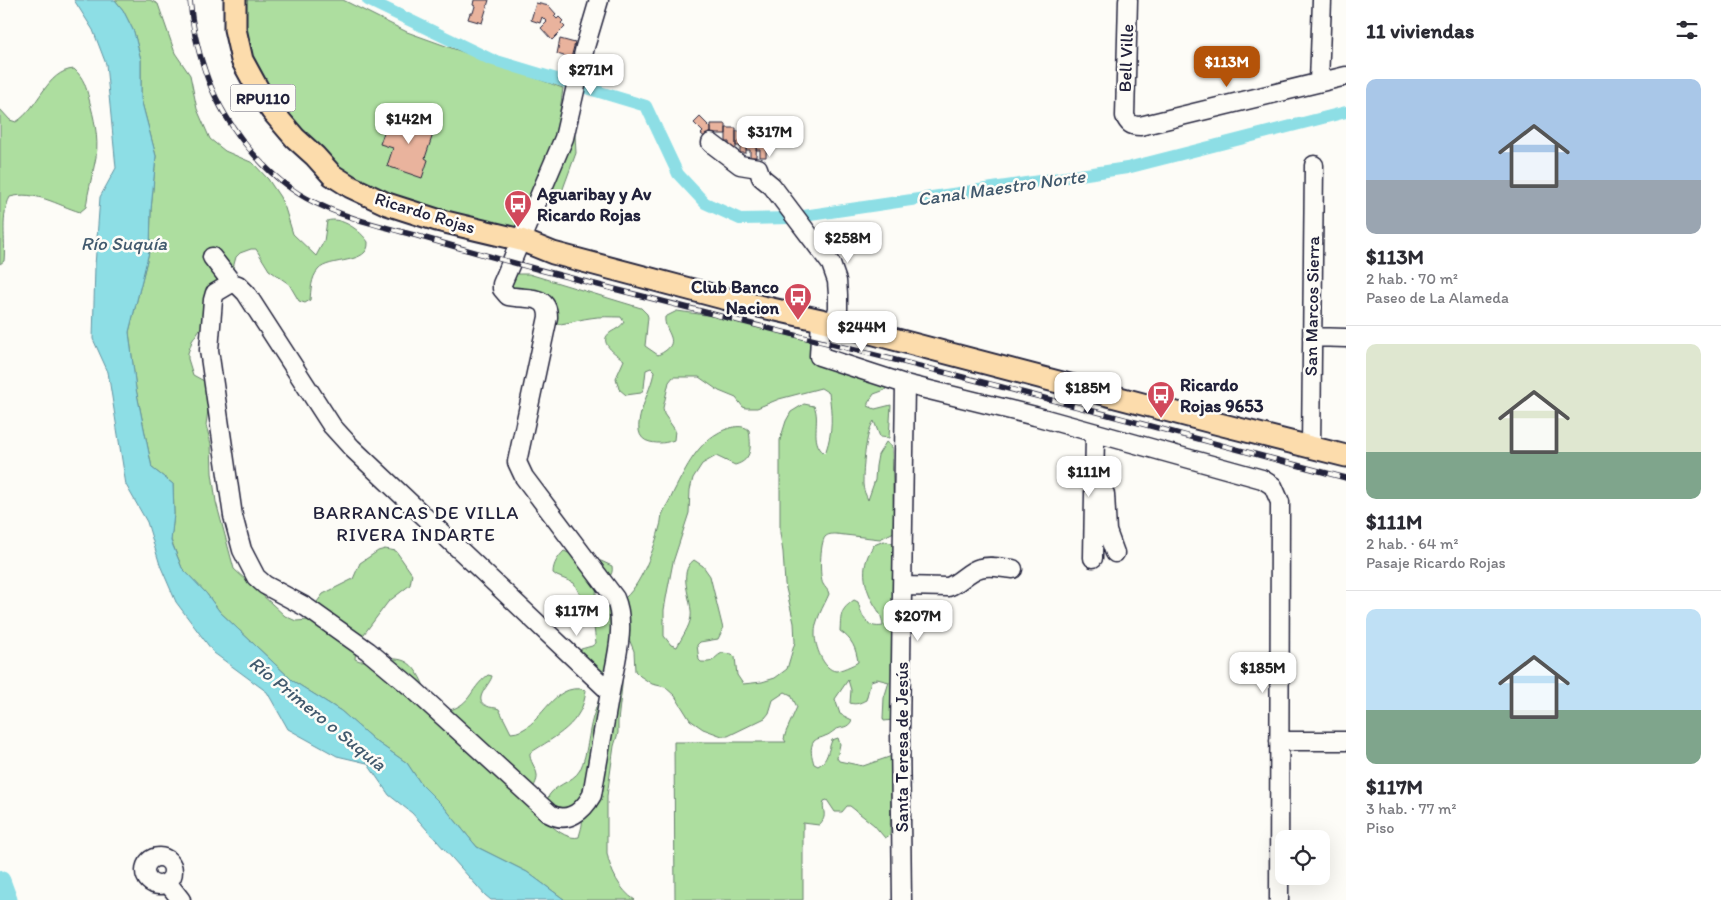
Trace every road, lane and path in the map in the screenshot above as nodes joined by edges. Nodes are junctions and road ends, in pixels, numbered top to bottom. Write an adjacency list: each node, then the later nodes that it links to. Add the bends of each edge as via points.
1 (235, 0): 9 (main road, Ricardo Rojas / RPU110, via 238,46 251,78 283,124 332,175 371,198 404,210)
2 (599, 0): 9 (street, via 564,138)
3 (1128, 0): 6 (street, Bell Ville, via 1125,116 1133,126)
4 (1322, 0): 6 (street)
5 (1346, 76): 6 (street)
6 (1320, 82)
7 (711, 143): 12 (street, via 740,165 765,168 771,173 774,178 772,186 831,264 837,281 838,309)
8 (1314, 165): 13 (street, San Marcos Sierra)
9 (521, 240): 12 (main road, RPU110, via 552,253); 23 (street, via 503,278 502,289 508,296 541,301 548,318 517,462 524,477 619,607 620,630)
10 (212, 257): 11 (street)
11 (232, 283): 23 (street, via 246,293 332,426 352,448); 23 (street, via 216,293 213,300 209,350 232,516 242,550 256,577 306,607 368,651 556,817 574,816 592,795)
12 (828, 322): 15 (street, via 819,356); 17 (main road, RPU110)
13 (1312, 337): 14 (street); 17 (street, San Marcos Sierra)
14 (1346, 338)
15 (905, 384): 16 (street); 22 (street, Santa Teresa de Jesús)
16 (1101, 434): 19 (street, via 1107,532); 20 (street); 24 (street, via 1262,479 1273,486 1280,502)
17 (1311, 448): 18 (main road, RPU110)
18 (1346, 456)
19 (1115, 553)
20 (1093, 558)
21 (1013, 569): 22 (street, via 979,568 948,587)
22 (902, 586): 28 (street, Santa Teresa de Jesús)
23 (610, 692)
24 (1280, 741): 25 (street); 29 (street)
25 (1346, 741)
26 (167, 882): 27 (street)
27 (181, 900)
28 (902, 900)
29 (1280, 900)

